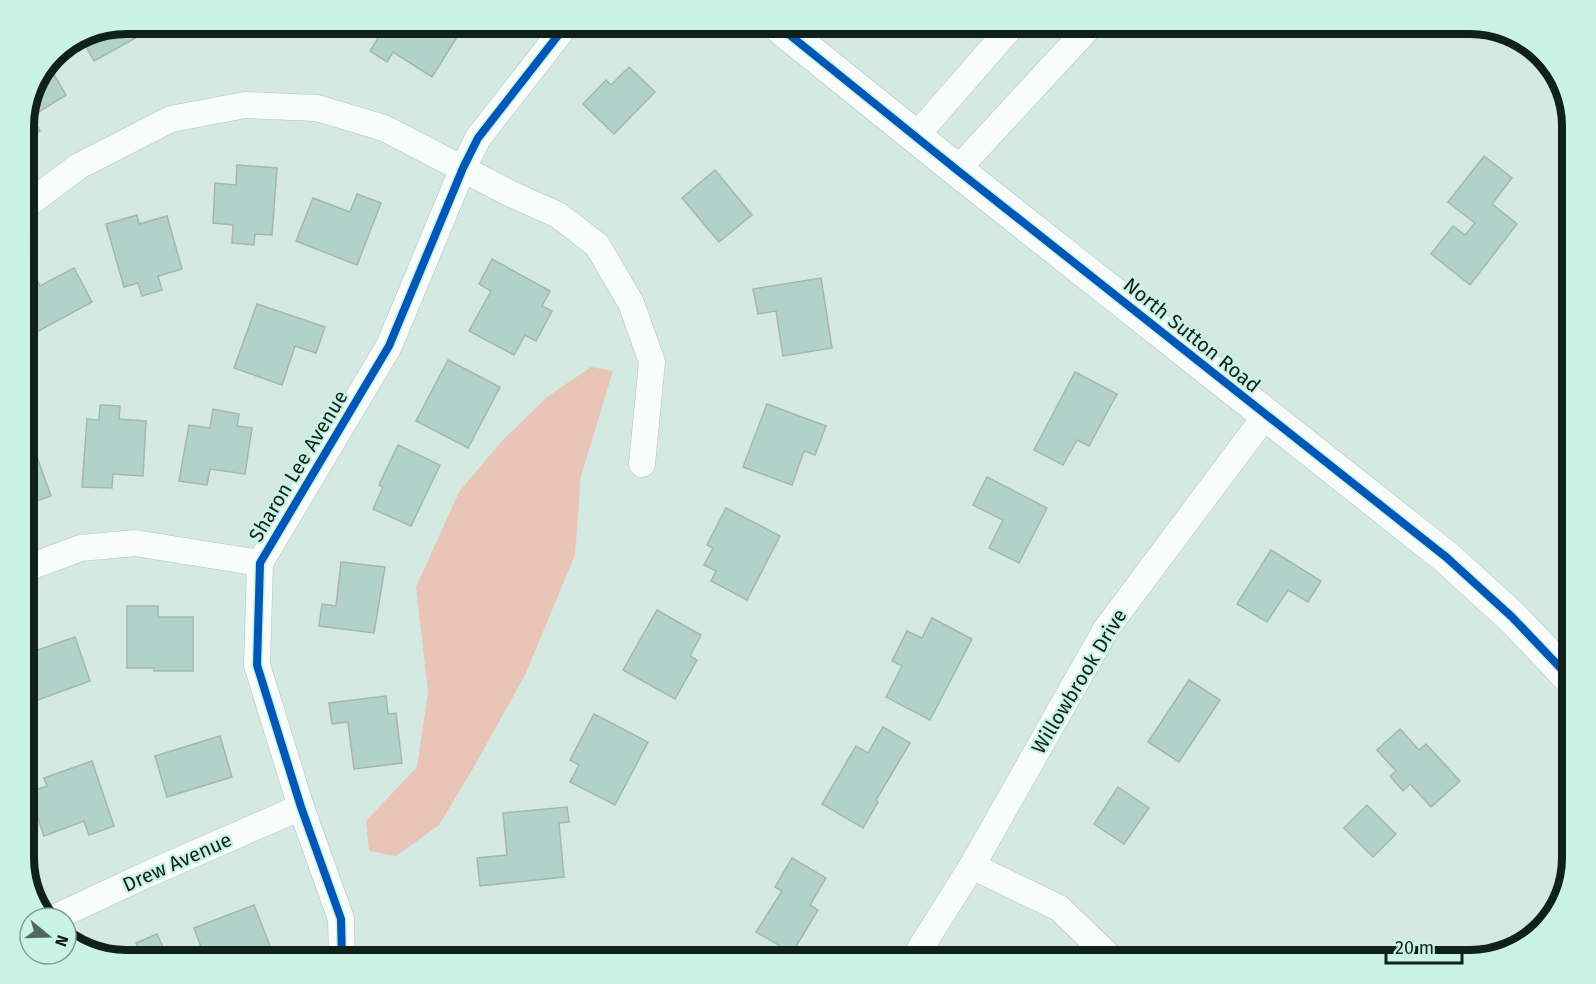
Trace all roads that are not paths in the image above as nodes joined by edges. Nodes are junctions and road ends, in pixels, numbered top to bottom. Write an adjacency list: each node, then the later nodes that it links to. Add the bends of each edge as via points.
1 (559, 34): 6 (street, Sharon Lee Avenue, via 478,138)
2 (789, 34): 5 (main road, North Sutton Road)
3 (1005, 34): 5 (street)
4 (1083, 34): 7 (street)
5 (916, 136): 7 (main road, North Sutton Road)
6 (463, 168): 8 (street, via 384,128 317,108 245,105 171,119 79,166); 10 (street, via 558,215 597,245 631,303 652,362); 11 (street, Sharon Lee Avenue, via 388,345)
7 (957, 170): 9 (main road, North Sutton Road)
8 (35, 199)
9 (1266, 415): 13 (main road, North Sutton Road, via 1446,557); 15 (street, Willowbrook Drive, via 1106,628)
10 (642, 464)
11 (260, 563): 12 (street, via 135,543 81,548); 14 (street, Sharon Lee Avenue, via 256,665)
12 (35, 565)
13 (1562, 669)
14 (301, 807): 16 (street, Drew Avenue); 17 (street, Sharon Lee Avenue, via 341,919)
15 (972, 866): 18 (street, Willowbrook Drive); 19 (street, via 1059,908)
16 (78, 907)
17 (342, 950)
18 (919, 950)
19 (1103, 950)

